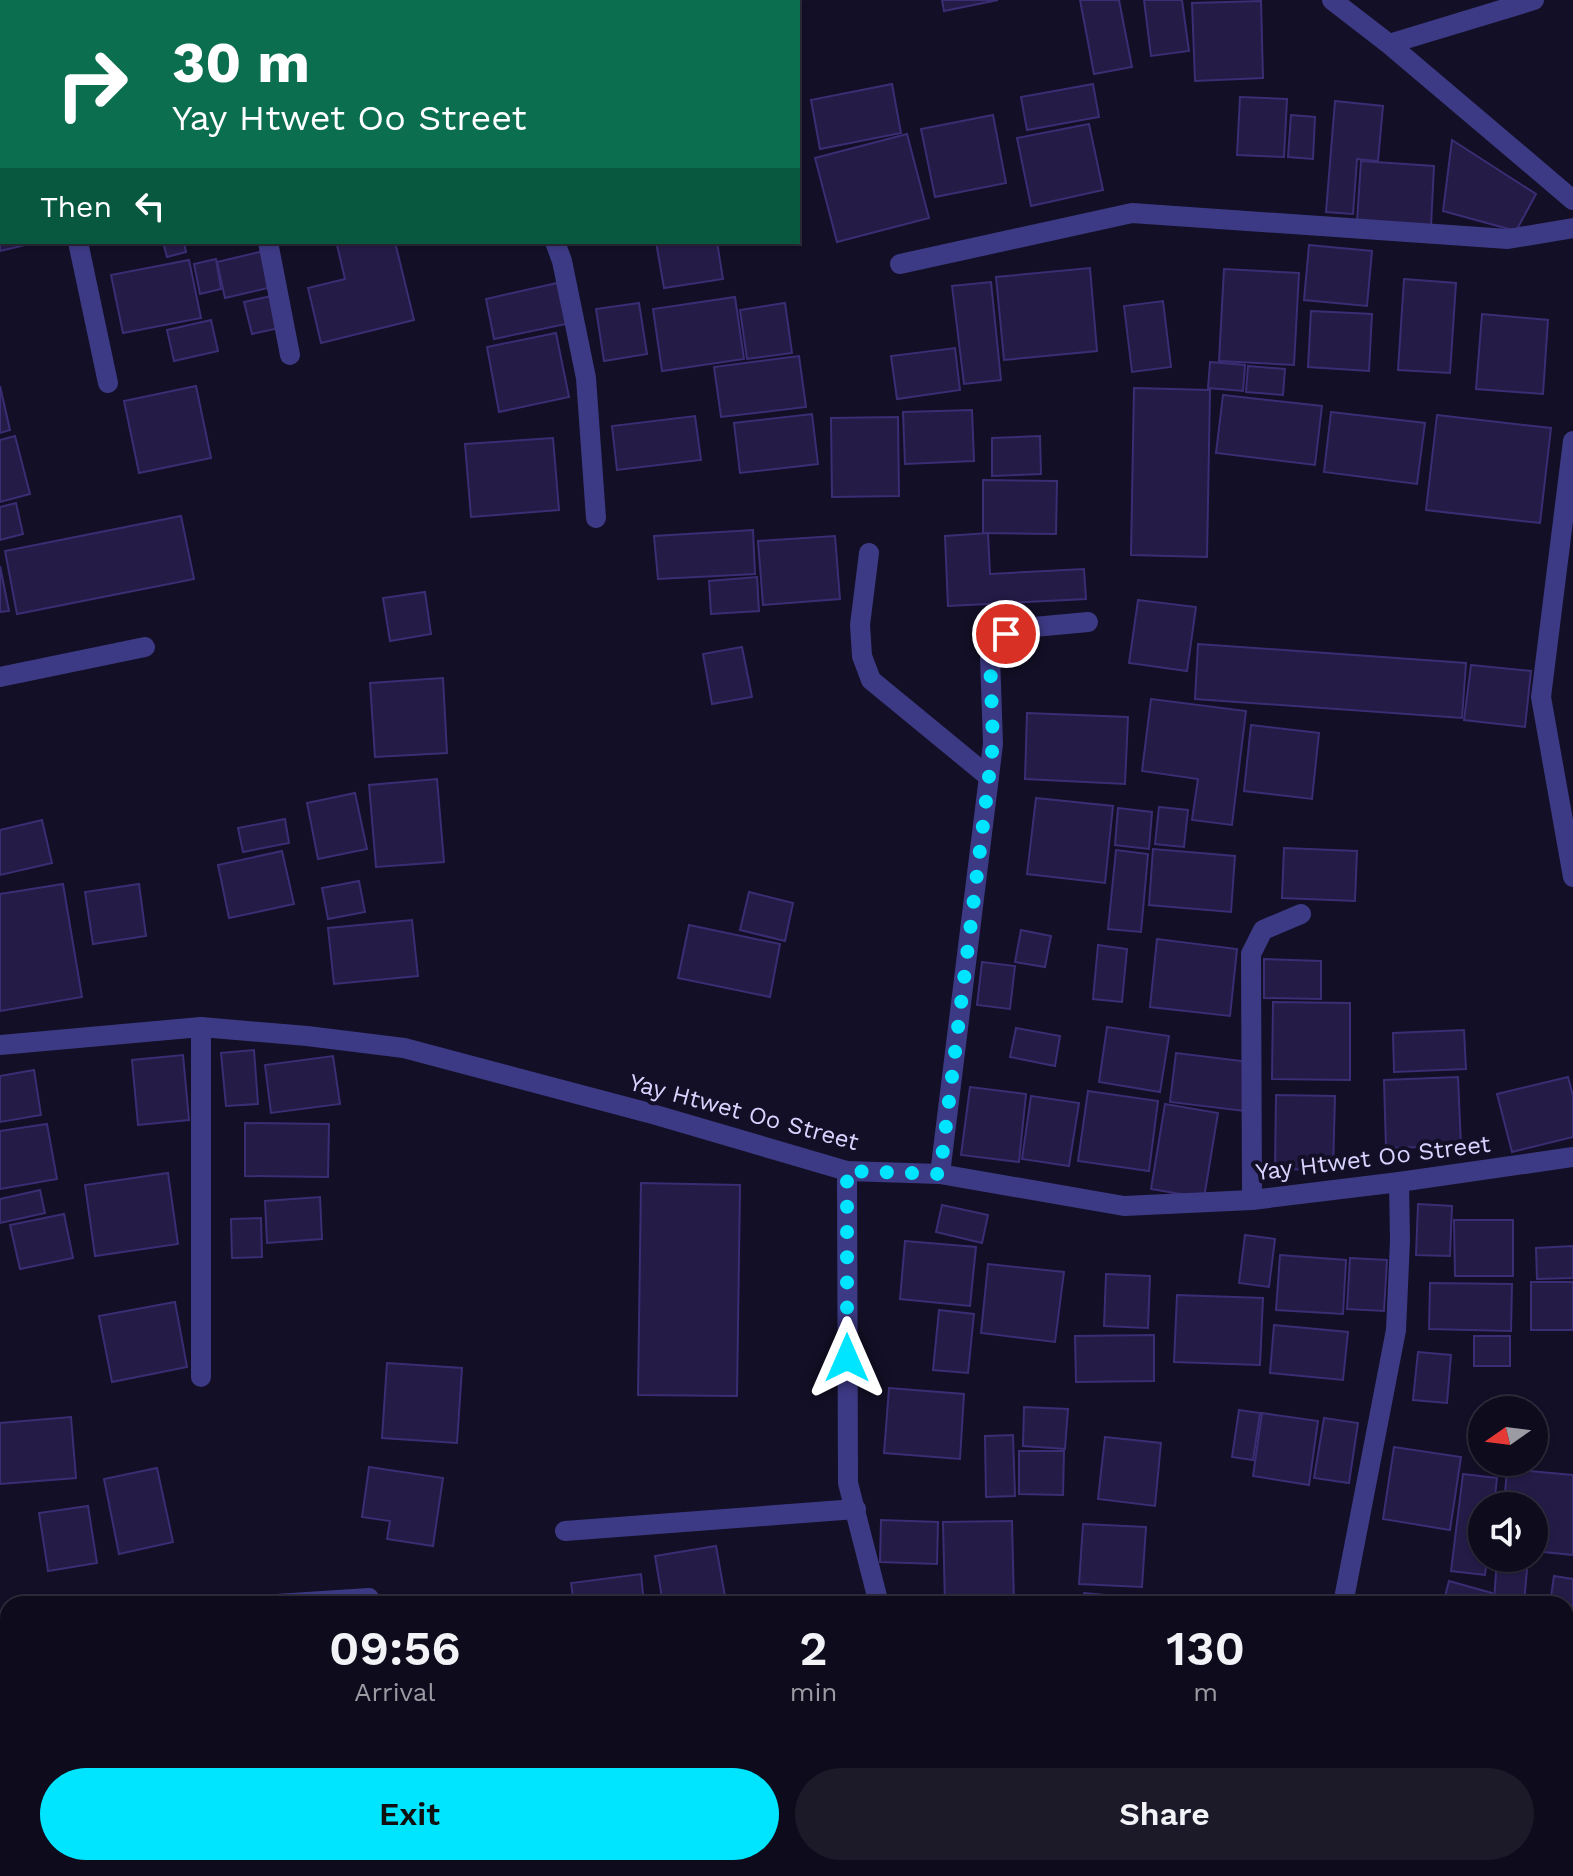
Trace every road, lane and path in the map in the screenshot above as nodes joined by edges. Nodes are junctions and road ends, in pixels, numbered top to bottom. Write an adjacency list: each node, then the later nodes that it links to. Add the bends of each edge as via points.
1 (1332, 0): 3 (street)
2 (1534, 0): 3 (street)
3 (1389, 44): 4 (street)
4 (1573, 200)
5 (1573, 228): 9 (street, via 1508,239 1132,213)
6 (78, 244): 11 (street)
7 (268, 244): 10 (street)
8 (556, 244): 13 (street, via 586,378)
9 (900, 264)
10 (290, 355)
11 (108, 383)
12 (1573, 441): 19 (street, via 1541,697)
13 (596, 518)
14 (869, 553): 18 (street, via 860,625 862,656 871,680)
15 (1088, 622): 18 (street, via 1006,634 990,656)
16 (145, 647): 17 (street)
17 (0, 677)
18 (989, 777): 25 (street)
19 (1573, 877)
20 (1301, 914): 27 (street, via 1263,930 1251,954)
21 (201, 1027): 22 (street, Yay Htwet Oo Street); 24 (street, Yay Htwet Oo Street, via 404,1048); 28 (street)
22 (0, 1045)
23 (1573, 1157): 26 (street, Yay Htwet Oo Street)
24 (847, 1171): 25 (street, Yay Htwet Oo Street); 29 (street, via 848,1483)
25 (940, 1174): 27 (street, Yay Htwet Oo Street, via 1124,1206)
26 (1399, 1182): 27 (street, Yay Htwet Oo Street); 32 (street, via 1396,1330)
27 (1252, 1200)
28 (201, 1377)
29 (856, 1509): 30 (street); 31 (street)
30 (565, 1531)
31 (877, 1596)
32 (1345, 1596)

